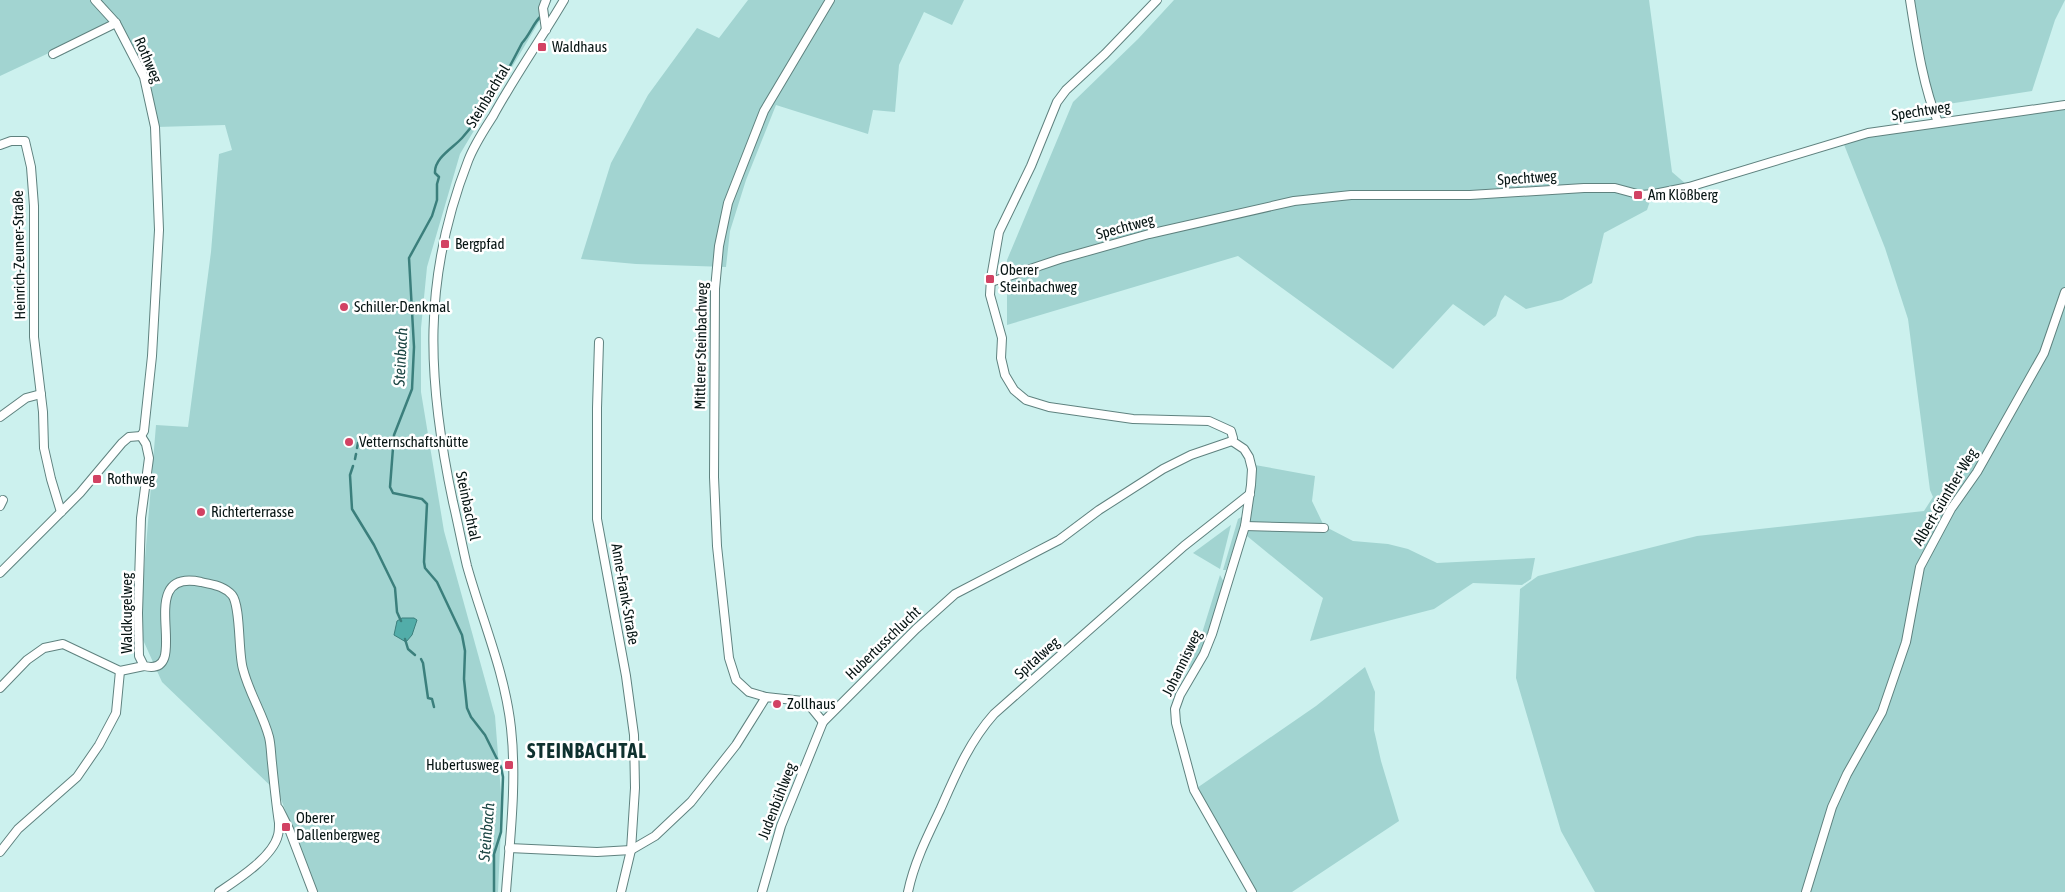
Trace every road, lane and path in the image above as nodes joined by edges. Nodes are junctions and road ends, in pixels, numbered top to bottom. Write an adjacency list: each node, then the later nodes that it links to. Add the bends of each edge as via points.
1 (95, 0): 7 (street, Rothweg)
2 (564, 0): 8 (street, Steinbachtal)
3 (830, 0): 28 (street, Mittlerer Steinbachweg, via 764,111 728,202 719,246 715,290 714,476 728,658 736,680 749,692)
4 (1157, 0): 13 (street, via 1057,102 1000,232)
5 (1910, 0): 11 (street, via 1931,106)
6 (544, 4): 8 (street)
7 (116, 24): 9 (street); 18 (street, Rothweg, via 144,77 155,127 159,230 152,356)
8 (546, 30): 31 (street, Steinbachtal, via 469,158 443,242 433,316 433,363 447,470 467,565 506,692 512,730)
9 (53, 54)
10 (2065, 105): 11 (street, Spechtweg)
11 (1938, 122): 13 (street, Spechtweg, via 1868,133 1689,187 1654,194 1615,188 1584,188 1470,195 1351,195 1294,201 1148,234)
12 (0, 145): 16 (street, Heinrich-Zeuner-Straße, via 25,141 31,167 34,337)
13 (991, 282): 19 (street, via 992,304 1002,338 1001,358 1005,375 1014,390 1026,400 1133,419 1209,421 1231,431)
14 (2065, 292): 41 (street, Albert-Günther-Weg, via 2044,353 1920,567 1903,651 1882,712 1832,807)
15 (599, 342): 32 (street, Anne-Frank-Straße, via 597,519 634,735)
16 (41, 394): 17 (street, via 26,398); 21 (street, Heinrich-Zeuner-Straße, via 44,448)
17 (0, 417)
18 (141, 436): 21 (street, via 129,437 122,443); 25 (street, Waldkugelweg, via 150,458 141,518 138,612 139,656)
19 (1232, 441): 20 (street, Johannisweg, via 1249,457 1252,469); 29 (street, Hubertusschlucht, via 1163,469 1059,540 955,594)
20 (1250, 494): 22 (street, Johannisweg); 39 (street, Spitalweg, via 1184,546 994,714 962,762 917,858)
21 (61, 512): 24 (street)
22 (1245, 526): 23 (street); 40 (street, Johannisweg, via 1212,634 1175,708 1194,790)
23 (1324, 528)
24 (0, 573)
25 (144, 666): 26 (street); 30 (street, Waldkugelweg, via 159,666 165,659 164,616 170,589 179,582 193,581 220,586 233,596 242,669 269,737)
26 (120, 671): 27 (street, via 63,644 44,648 27,660); 33 (street, via 116,713 100,745 77,777 18,829)
27 (0, 688)
28 (766, 697): 29 (street, via 803,701); 32 (street, via 736,746 691,802 655,836)
29 (822, 721): 38 (street, Judenbühlweg, via 781,826)
30 (276, 803): 34 (street, via 278,835 274,844 244,875); 35 (street, Waldkugelweg, via 290,829)
31 (509, 848): 32 (street, via 597,852); 36 (street, Steinbachtal)
32 (631, 850): 37 (street)
33 (0, 852)
34 (219, 892)
35 (313, 892)
36 (506, 892)
37 (621, 892)
38 (762, 892)
39 (908, 892)
40 (1252, 892)
41 (1806, 892)

